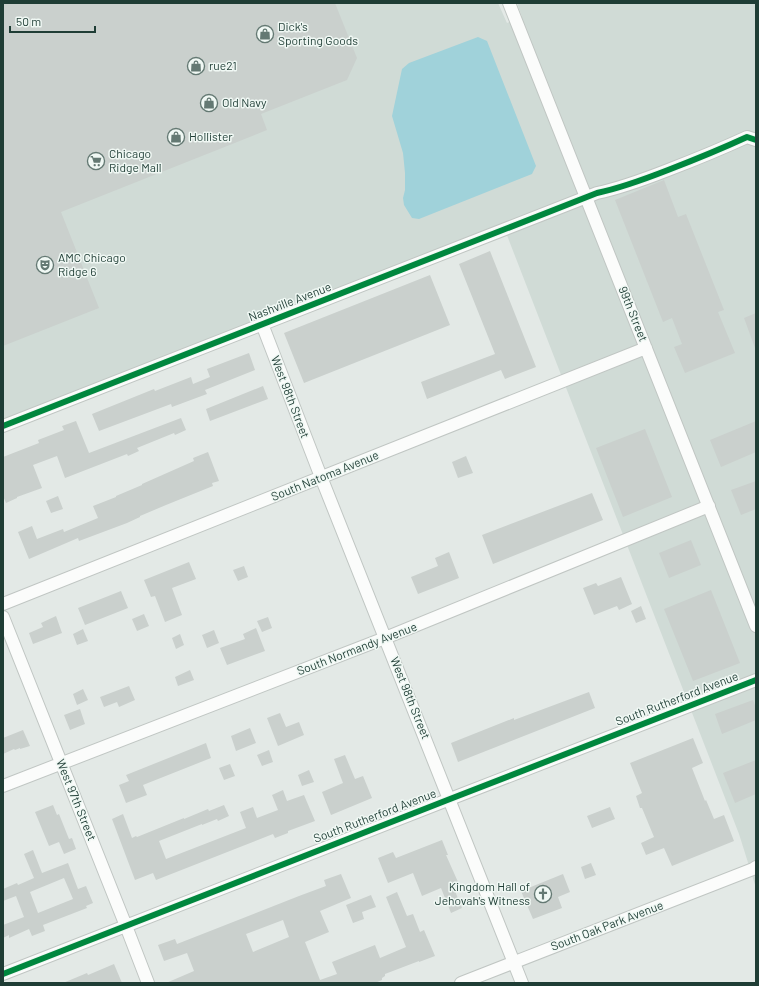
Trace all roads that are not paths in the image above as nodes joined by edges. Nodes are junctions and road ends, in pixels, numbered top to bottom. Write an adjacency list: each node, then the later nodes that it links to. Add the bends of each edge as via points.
1 (509, 3): 3 (street, 99th Street)
2 (756, 140): 3 (street, Nashville Avenue, via 747,137 652,176)
3 (585, 198): 4 (street, Nashville Avenue); 5 (street, 99th Street)
4 (262, 324): 6 (street, Nashville Avenue); 7 (street, West 98th Street)
5 (646, 348): 7 (street, South Natoma Avenue); 8 (street, 99th Street)
6 (3, 426)
7 (321, 477): 9 (street, South Natoma Avenue); 12 (street, West 98th Street)
8 (709, 506): 11 (street, 99th Street); 12 (street, South Normandy Avenue)
9 (3, 604)
10 (3, 617): 14 (street, West 97th Street)
11 (756, 626)
12 (385, 638): 14 (street, South Normandy Avenue); 16 (street, West 98th Street)
13 (756, 680): 16 (street, South Rutherford Avenue)
14 (61, 763): 15 (street, South Normandy Avenue); 18 (street, West 97th Street)
15 (3, 786)
16 (450, 799): 18 (street, South Rutherford Avenue); 19 (street, West 98th Street)
17 (754, 868): 19 (street, South Oak Park Avenue)
18 (126, 926): 20 (street, South Rutherford Avenue); 21 (street, West 97th Street)
19 (514, 962): 22 (street, South Oak Park Avenue); 23 (street, West 98th Street)
20 (3, 974)
21 (148, 983)
22 (461, 983)
23 (522, 983)

